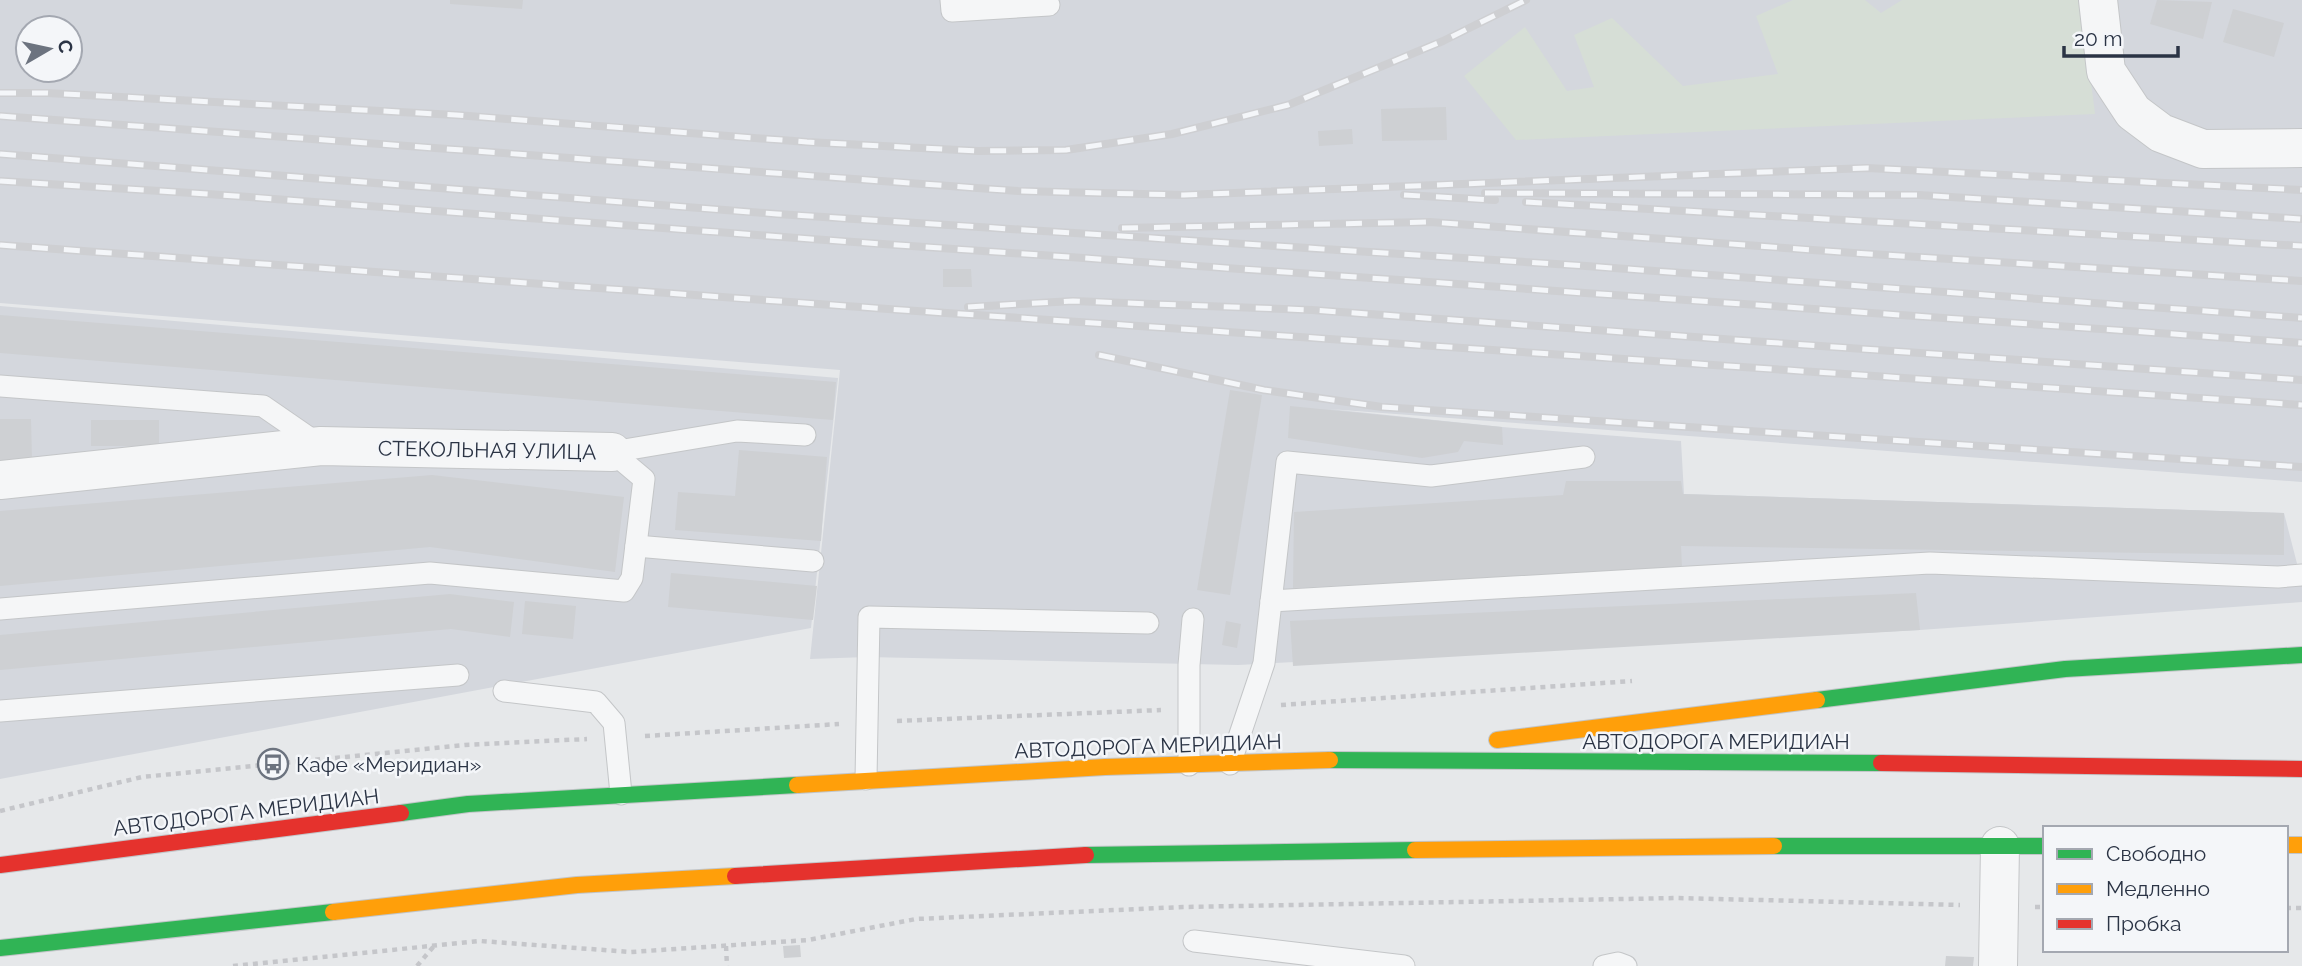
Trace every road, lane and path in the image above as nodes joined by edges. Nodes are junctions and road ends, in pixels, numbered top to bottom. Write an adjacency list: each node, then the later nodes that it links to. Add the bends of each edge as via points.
1 (951, 0): 3 (lane, via 952,11)
2 (2098, 0): 4 (street, via 2106,71 2133,112 2161,133 2203,149)
3 (1049, 5)
4 (2302, 148)
5 (0, 386): 7 (lane, via 263,406)
6 (805, 435): 8 (lane, via 737,431)
7 (321, 446): 8 (street, СТЕКОЛЬНАЯ УЛИЦА); 10 (street, СТЕКОЛЬНАЯ УЛИЦА)
8 (612, 452): 11 (lane, СТЕКОЛЬНАЯ УЛИЦА, via 644,479)
9 (1584, 457): 14 (lane, via 1431,477 1287,462)
10 (0, 480)
11 (636, 546): 12 (lane); 15 (lane, СТЕКОЛЬНАЯ УЛИЦА, via 632,578 624,592 430,573)
12 (813, 561)
13 (2302, 575): 14 (lane, via 1930,563)
14 (1271, 601): 22 (lane, via 1264,663)
15 (0, 609)
16 (1193, 619): 23 (lane)
17 (1148, 623): 25 (lane, via 869,617)
18 (2302, 655): 27 (main road, via 1984,678)
19 (458, 675): 24 (lane)
20 (1638, 681): 22 (path)
21 (504, 691): 26 (lane, via 596,702 614,723)
22 (1250, 708): 29 (lane)
23 (1189, 709): 25 (path); 28 (lane)
24 (0, 711)
25 (866, 723): 26 (path); 31 (lane)
26 (616, 737): 32 (lane); 33 (path, via 465,745 142,777)
27 (1341, 760): 29 (main road, АВТОДОРОГА МЕРИДИАН); 30 (main road, АВТОДОРОГА МЕРИДИАН)
28 (1189, 765): 29 (main road, АВТОДОРОГА МЕРИДИАН); 31 (main road, АВТОДОРОГА МЕРИДИАН)
29 (1230, 765)
30 (2302, 769)
31 (866, 779): 32 (main road, АВТОДОРОГА МЕРИДИАН)
32 (621, 794): 36 (main road, АВТОДОРОГА МЕРИДИАН, via 468,804)
33 (0, 811)
34 (2000, 846): 35 (main road); 37 (street); 42 (main road, via 1086,855 577,885)
35 (2043, 846)
36 (0, 865)
37 (1999, 905): 38 (path); 41 (path, via 1678,898 1183,907 916,919 808,940); 49 (street)
38 (2043, 907)
39 (1194, 941): 46 (lane)
40 (434, 946): 41 (path, via 480,941 631,953); 43 (path); 44 (path)
41 (726, 946): 45 (path)
42 (0, 948)
43 (233, 966)
44 (418, 966)
45 (727, 966)
46 (1404, 966)
47 (1604, 966): 48 (lane)
48 (1626, 966)
49 (1998, 966)

